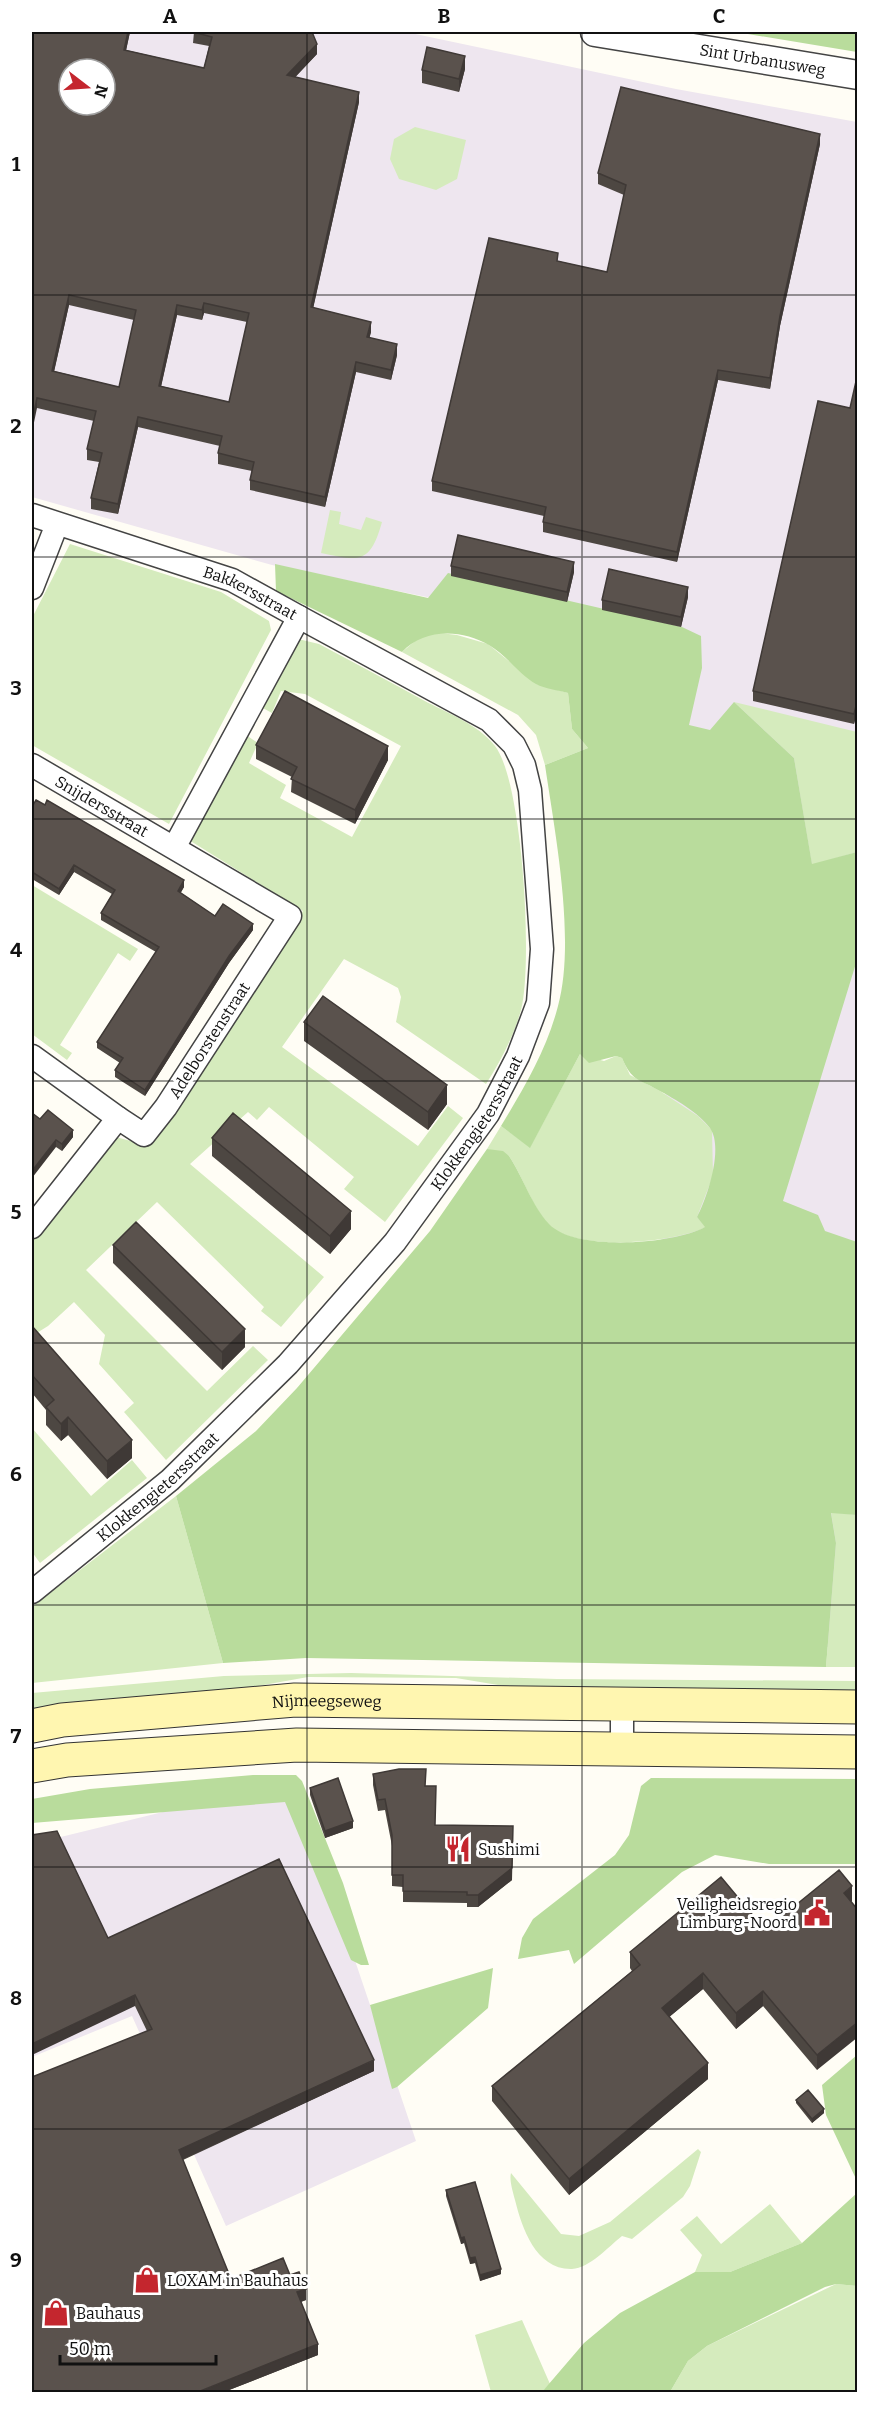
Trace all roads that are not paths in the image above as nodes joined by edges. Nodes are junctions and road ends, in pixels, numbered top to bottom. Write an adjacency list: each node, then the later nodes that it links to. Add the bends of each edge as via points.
1 (595, 32): 2 (street, Sint Urbanusweg)
2 (858, 75)
3 (32, 515): 4 (street, Bakkersstraat)
4 (57, 524): 5 (street); 6 (street, Bakkersstraat, via 232,580)
5 (32, 588)
6 (299, 617): 8 (street, Bakkersstraat); 12 (street, Klokkengietersstraat, via 489,720 514,745 525,765 530,790 542,949 538,1004 518,1056 488,1114 395,1242 288,1364 170,1480)
7 (32, 765): 8 (street, Snijdersstraat)
8 (174, 846): 10 (street, Adelborstenstraat, via 290,916 144,1135)
9 (32, 1056): 10 (street)
10 (118, 1118): 11 (street)
11 (32, 1227)
12 (32, 1592)
13 (622, 1704): 14 (main road, Nijmeegseweg); 15 (main road, Nijmeegseweg, via 295,1700 62,1720); 16 (street)
14 (858, 1707)
15 (32, 1726)
16 (622, 1749): 17 (main road); 18 (main road, via 297,1745 67,1760)
17 (858, 1752)
18 (32, 1766)

